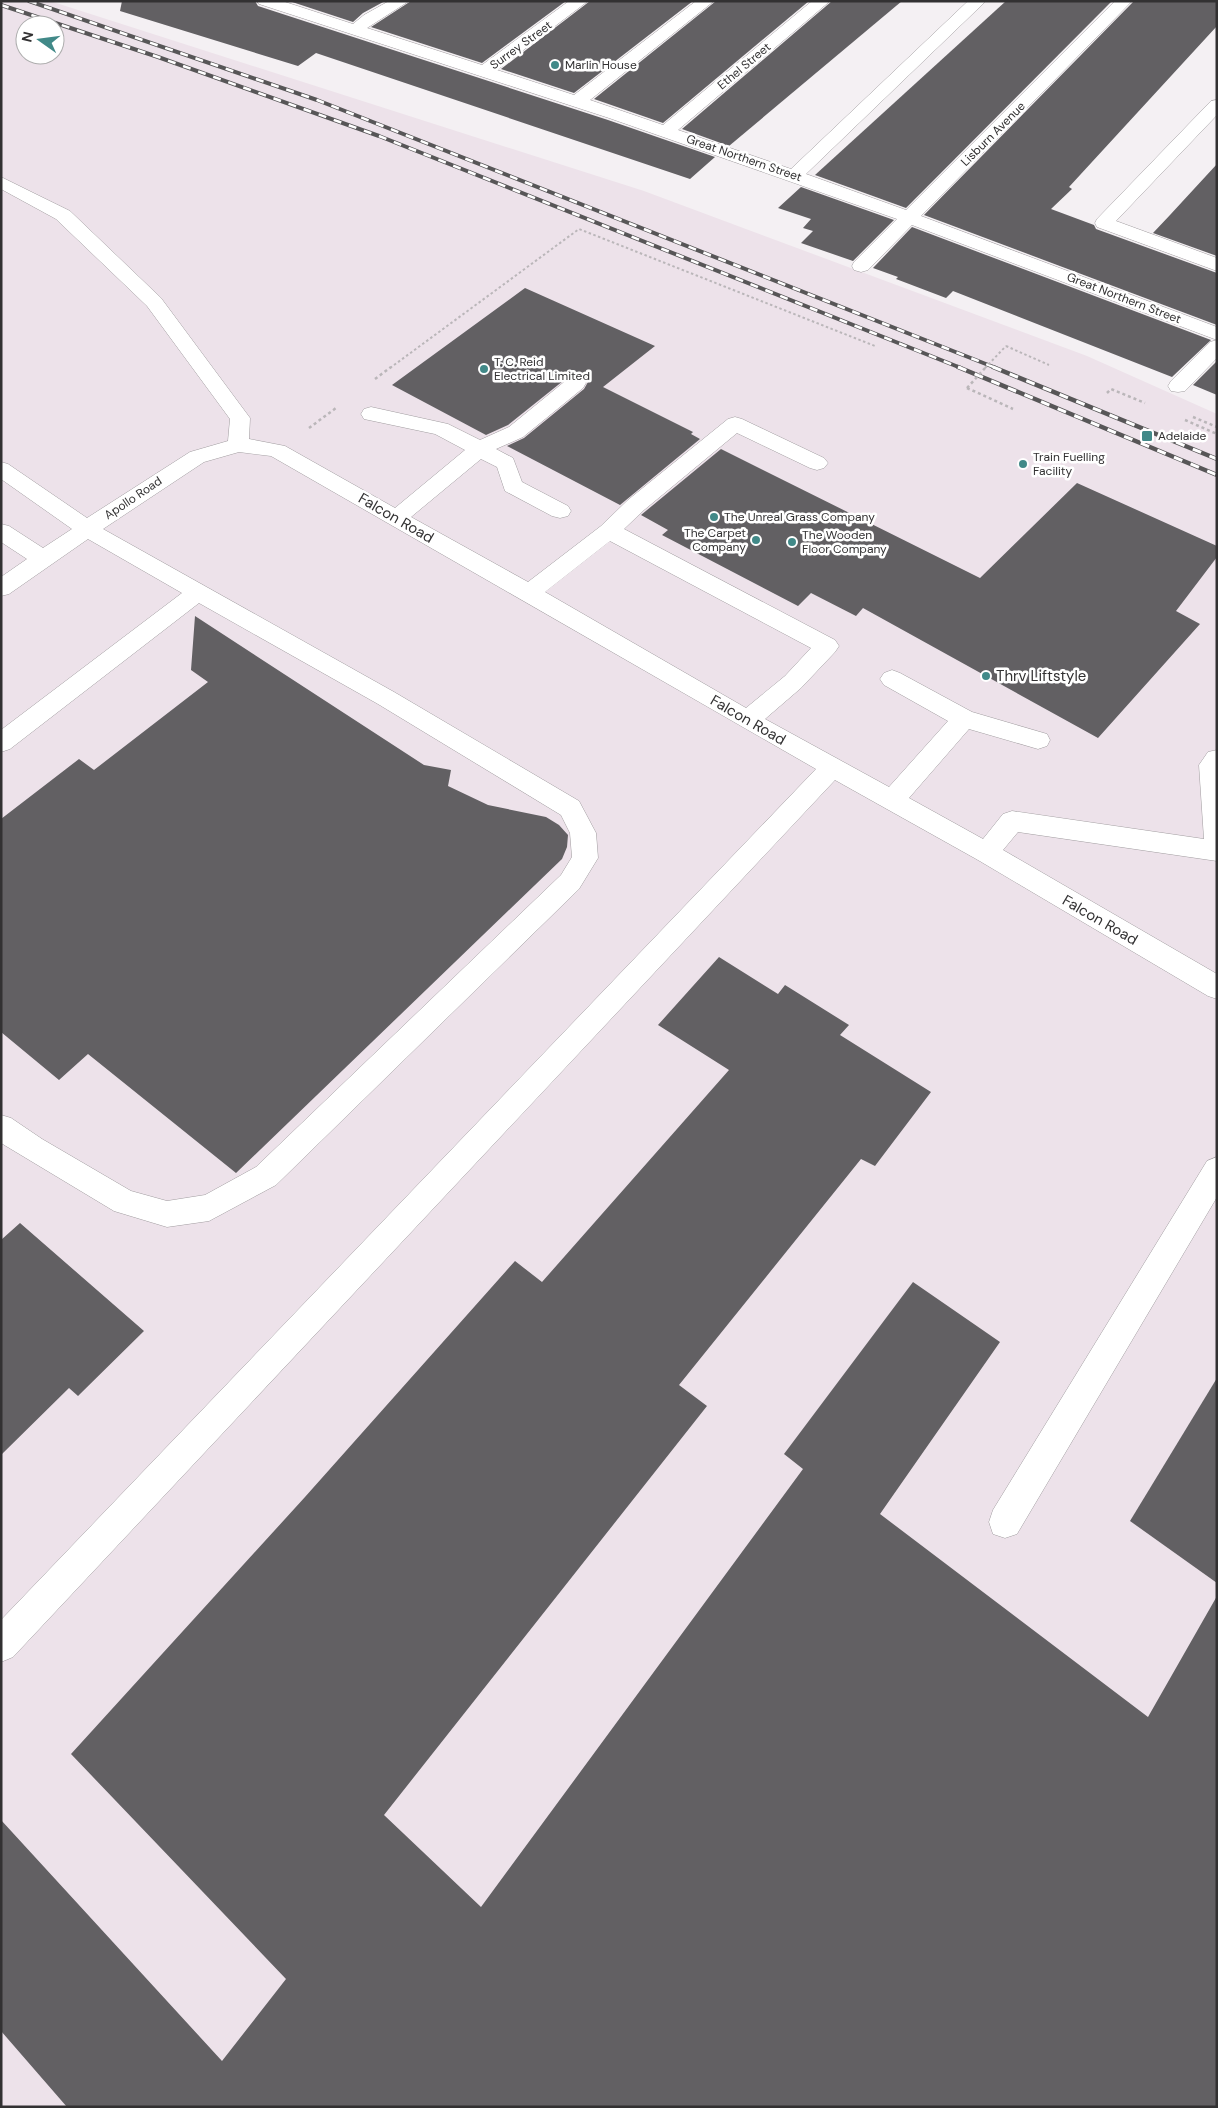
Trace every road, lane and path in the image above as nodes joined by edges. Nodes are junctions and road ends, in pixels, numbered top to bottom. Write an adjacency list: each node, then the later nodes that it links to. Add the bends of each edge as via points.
1 (401, 1): 8 (street)
2 (580, 1): 9 (street, Surrey Street)
3 (706, 1): 10 (street)
4 (822, 1): 12 (street, Ethel Street)
5 (978, 1): 13 (street)
6 (1124, 1): 15 (street, Lisburn Avenue)
7 (278, 3): 8 (street, Great Northern Street)
8 (355, 30): 9 (street, Great Northern Street)
9 (486, 70): 10 (street, Great Northern Street)
10 (577, 101): 12 (street, Great Northern Street)
11 (1217, 105): 16 (street, via 1104,223)
12 (666, 131): 13 (street, Great Northern Street)
13 (793, 176): 15 (street, Great Northern Street)
14 (1, 182): 29 (street, via 63,215 154,302 240,418)
15 (910, 217): 17 (street, Lisburn Avenue); 19 (street, Great Northern Street)
16 (1217, 265)
17 (861, 266)
18 (454, 321): 20 (path, via 580,229)
19 (1217, 334)
20 (874, 346)
21 (1217, 346): 24 (street)
22 (1049, 365): 27 (path, bridge, via 1006,346 967,388)
23 (576, 383): 30 (street, via 516,432)
24 (1178, 386)
25 (1111, 389): 26 (path)
26 (1107, 393)
27 (1013, 410)
28 (371, 414): 30 (street, via 441,429)
29 (238, 445): 31 (street, Apollo Road); 36 (street, Apollo Road, via 197,457)
30 (479, 450): 34 (street, via 506,463 513,486); 35 (street)
31 (278, 451): 35 (street, Falcon Road)
32 (817, 463): 38 (street, via 735,424)
33 (1, 469): 36 (street)
34 (560, 511)
35 (396, 518): 42 (street, Falcon Road)
36 (87, 529): 39 (street, Apollo Road); 41 (street)
37 (1, 531): 39 (street)
38 (609, 531): 42 (street); 45 (street, via 827,646 793,682)
39 (43, 559): 40 (street, Apollo Road)
40 (1, 588)
41 (197, 593): 47 (street); 54 (street, via 386,698 570,808 583,833 585,858 570,882 266,1176 209,1208 167,1214 124,1202)
42 (529, 593): 45 (street, Falcon Road)
43 (892, 679): 44 (street)
44 (964, 719): 46 (street); 50 (street)
45 (748, 720): 49 (street, Falcon Road)
46 (1038, 740)
47 (1, 743)
48 (1217, 759): 51 (street, via 1211,766)
49 (832, 768): 50 (street, Falcon Road); 57 (street)
50 (891, 800): 52 (street, Falcon Road)
51 (1217, 849): 52 (street, via 1012,821)
52 (987, 853): 53 (street, Falcon Road)
53 (1217, 988)
54 (1, 1127)
55 (1215, 1178): 56 (street)
56 (1005, 1522)
57 (1, 1645)

